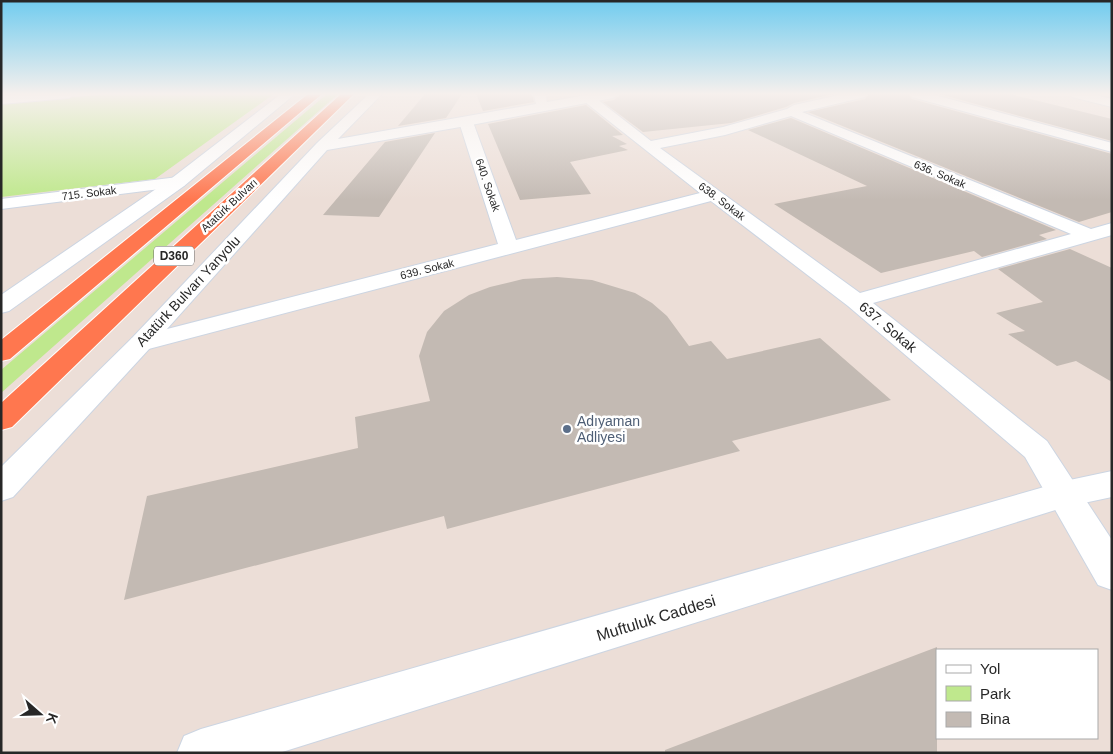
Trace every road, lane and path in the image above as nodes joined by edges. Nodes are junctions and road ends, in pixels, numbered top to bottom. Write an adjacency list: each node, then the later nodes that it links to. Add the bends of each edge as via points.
1 (245, 129): 14 (street)
2 (273, 129): 22 (highway, D360)
3 (310, 129): 23 (highway, Atatürk Bulvarı / D360)
4 (339, 129): 11 (street, Atatürk Bulvarı Yanyolu)
5 (423, 129): 11 (street)
6 (468, 129): 18 (street, 640. Sokak)
7 (627, 129): 12 (street, 638. Sokak)
8 (731, 129): 12 (street)
9 (836, 129): 17 (street, 636. Sokak)
10 (1044, 129): 13 (street)
11 (322, 146): 21 (street, Atatürk Bulvarı Yanyolu)
12 (648, 146): 15 (street, 638. Sokak)
13 (1112, 148)
14 (178, 182): 16 (street, 715. Sokak); 20 (street)
15 (713, 195): 18 (street, 639. Sokak); 19 (street, 638. Sokak)
16 (1, 204)
17 (1100, 232): 19 (street, 637. Sokak)
18 (509, 248): 21 (street, 639. Sokak)
19 (856, 301): 26 (street, 637. Sokak, via 1036,449)
20 (1, 306)
21 (141, 343): 25 (street, Atatürk Bulvarı Yanyolu)
22 (1, 353)
23 (1, 420)
24 (1112, 484): 26 (street, Muftuluk Caddesi)
25 (1, 488)
26 (1065, 494): 27 (street, 637. Sokak); 28 (street, Muftuluk Caddesi)
27 (1112, 574)
28 (201, 753)

